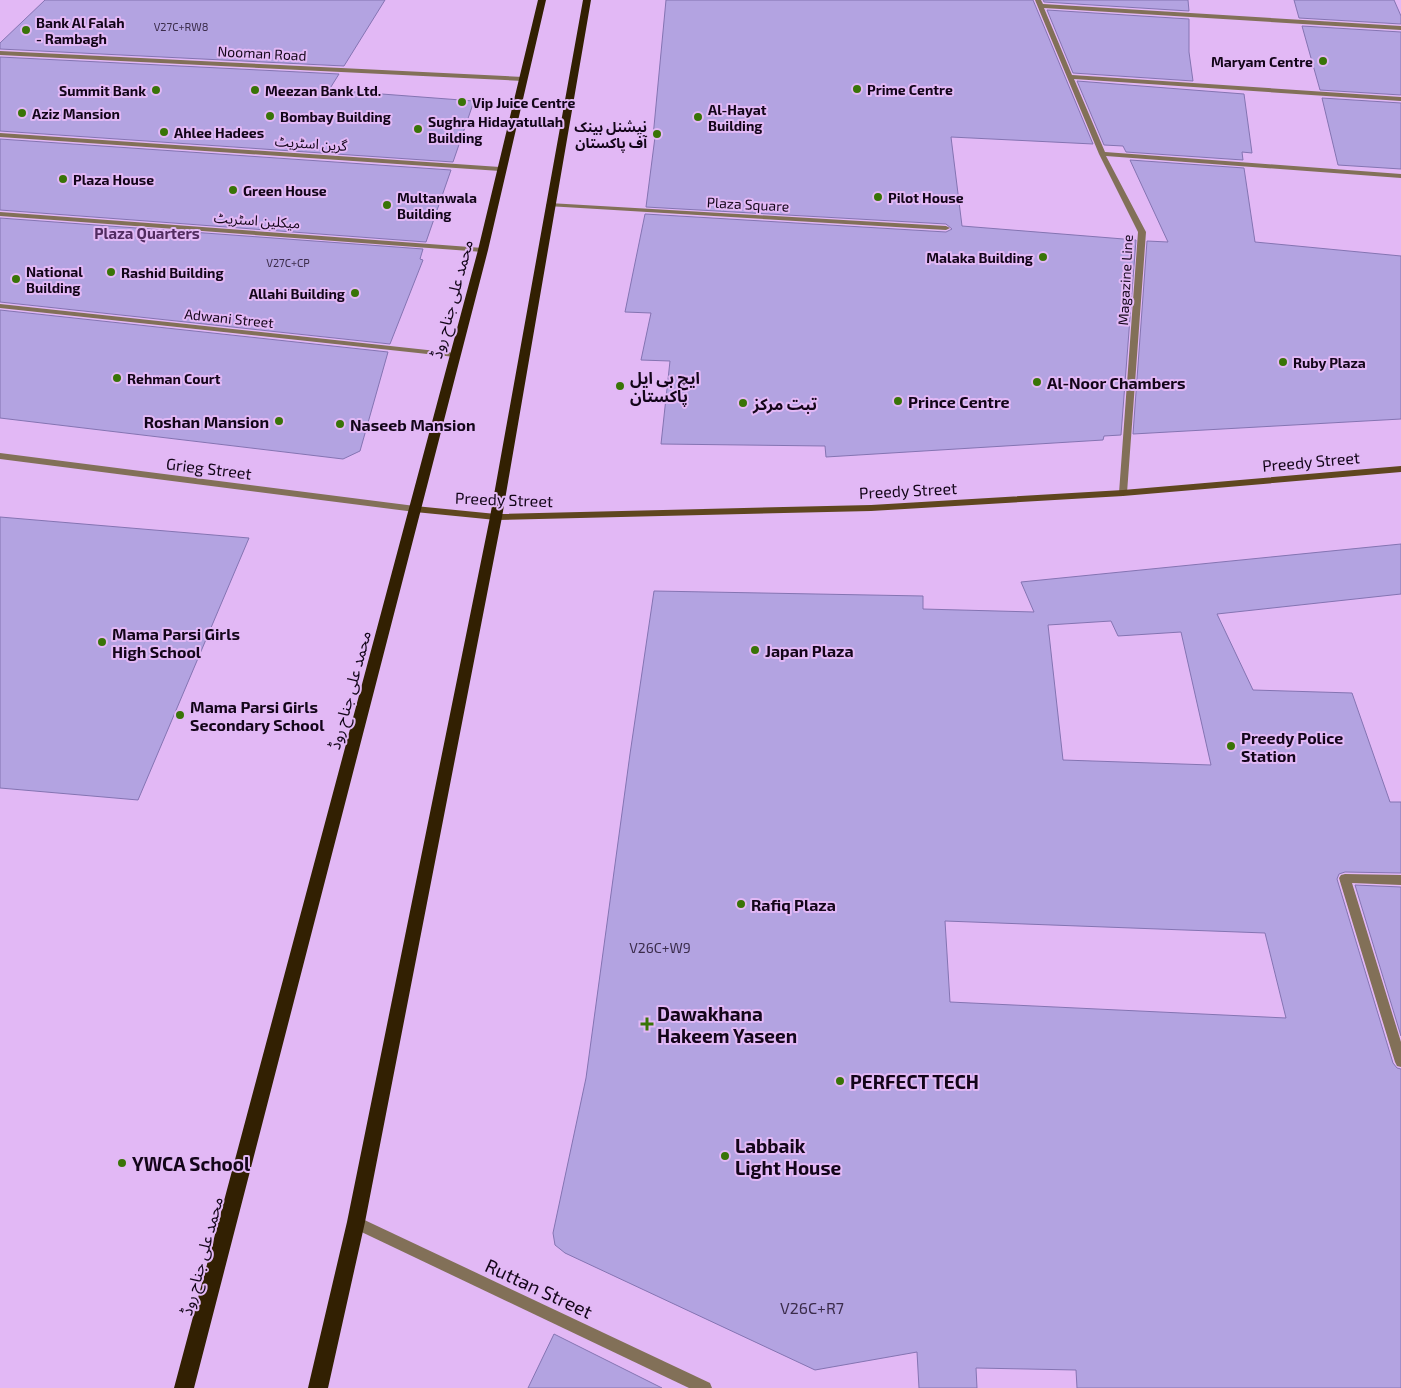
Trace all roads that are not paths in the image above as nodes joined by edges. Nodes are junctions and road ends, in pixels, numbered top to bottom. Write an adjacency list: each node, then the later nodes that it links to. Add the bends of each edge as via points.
1 (542, 0): 7 (highway, محمد علی جناح روڈ)
2 (587, 0): 13 (highway)
3 (1039, 3): 4 (street); 6 (street, Magazine Line)
4 (1401, 28)
5 (0, 53): 7 (street, Nooman Road)
6 (1070, 77): 8 (street); 10 (street, Magazine Line)
7 (523, 79): 11 (highway, محمد علی جناح روڈ)
8 (1401, 99)
9 (0, 135): 11 (street, گرین اسٹریٹ)
10 (1102, 154): 12 (street); 21 (street, Magazine Line, via 1142,232)
11 (500, 168): 16 (highway, محمد علی جناح روڈ)
12 (1401, 176)
13 (549, 205): 15 (street, Plaza Square); 23 (highway)
14 (0, 214): 16 (street, میکلین اسٹریٹ)
15 (946, 228)
16 (483, 250): 18 (highway, محمد علی جناح روڈ)
17 (0, 306): 18 (street, Adwani Street)
18 (455, 355): 22 (highway, محمد علی جناح روڈ)
19 (0, 456): 22 (street, Grieg Street)
20 (1401, 469): 21 (main road, Preedy Street)
21 (1123, 493): 23 (main road, Preedy Street, via 871,508)
22 (415, 509): 23 (main road, Preedy Street); 27 (highway, محمد علی جناح روڈ)
23 (496, 517): 26 (highway)
24 (1401, 880): 25 (street, via 1345,878)
25 (1401, 1062)
26 (356, 1222): 28 (highway); 29 (street, Ruttan Street)
27 (184, 1388)
28 (318, 1388)
29 (705, 1388)

